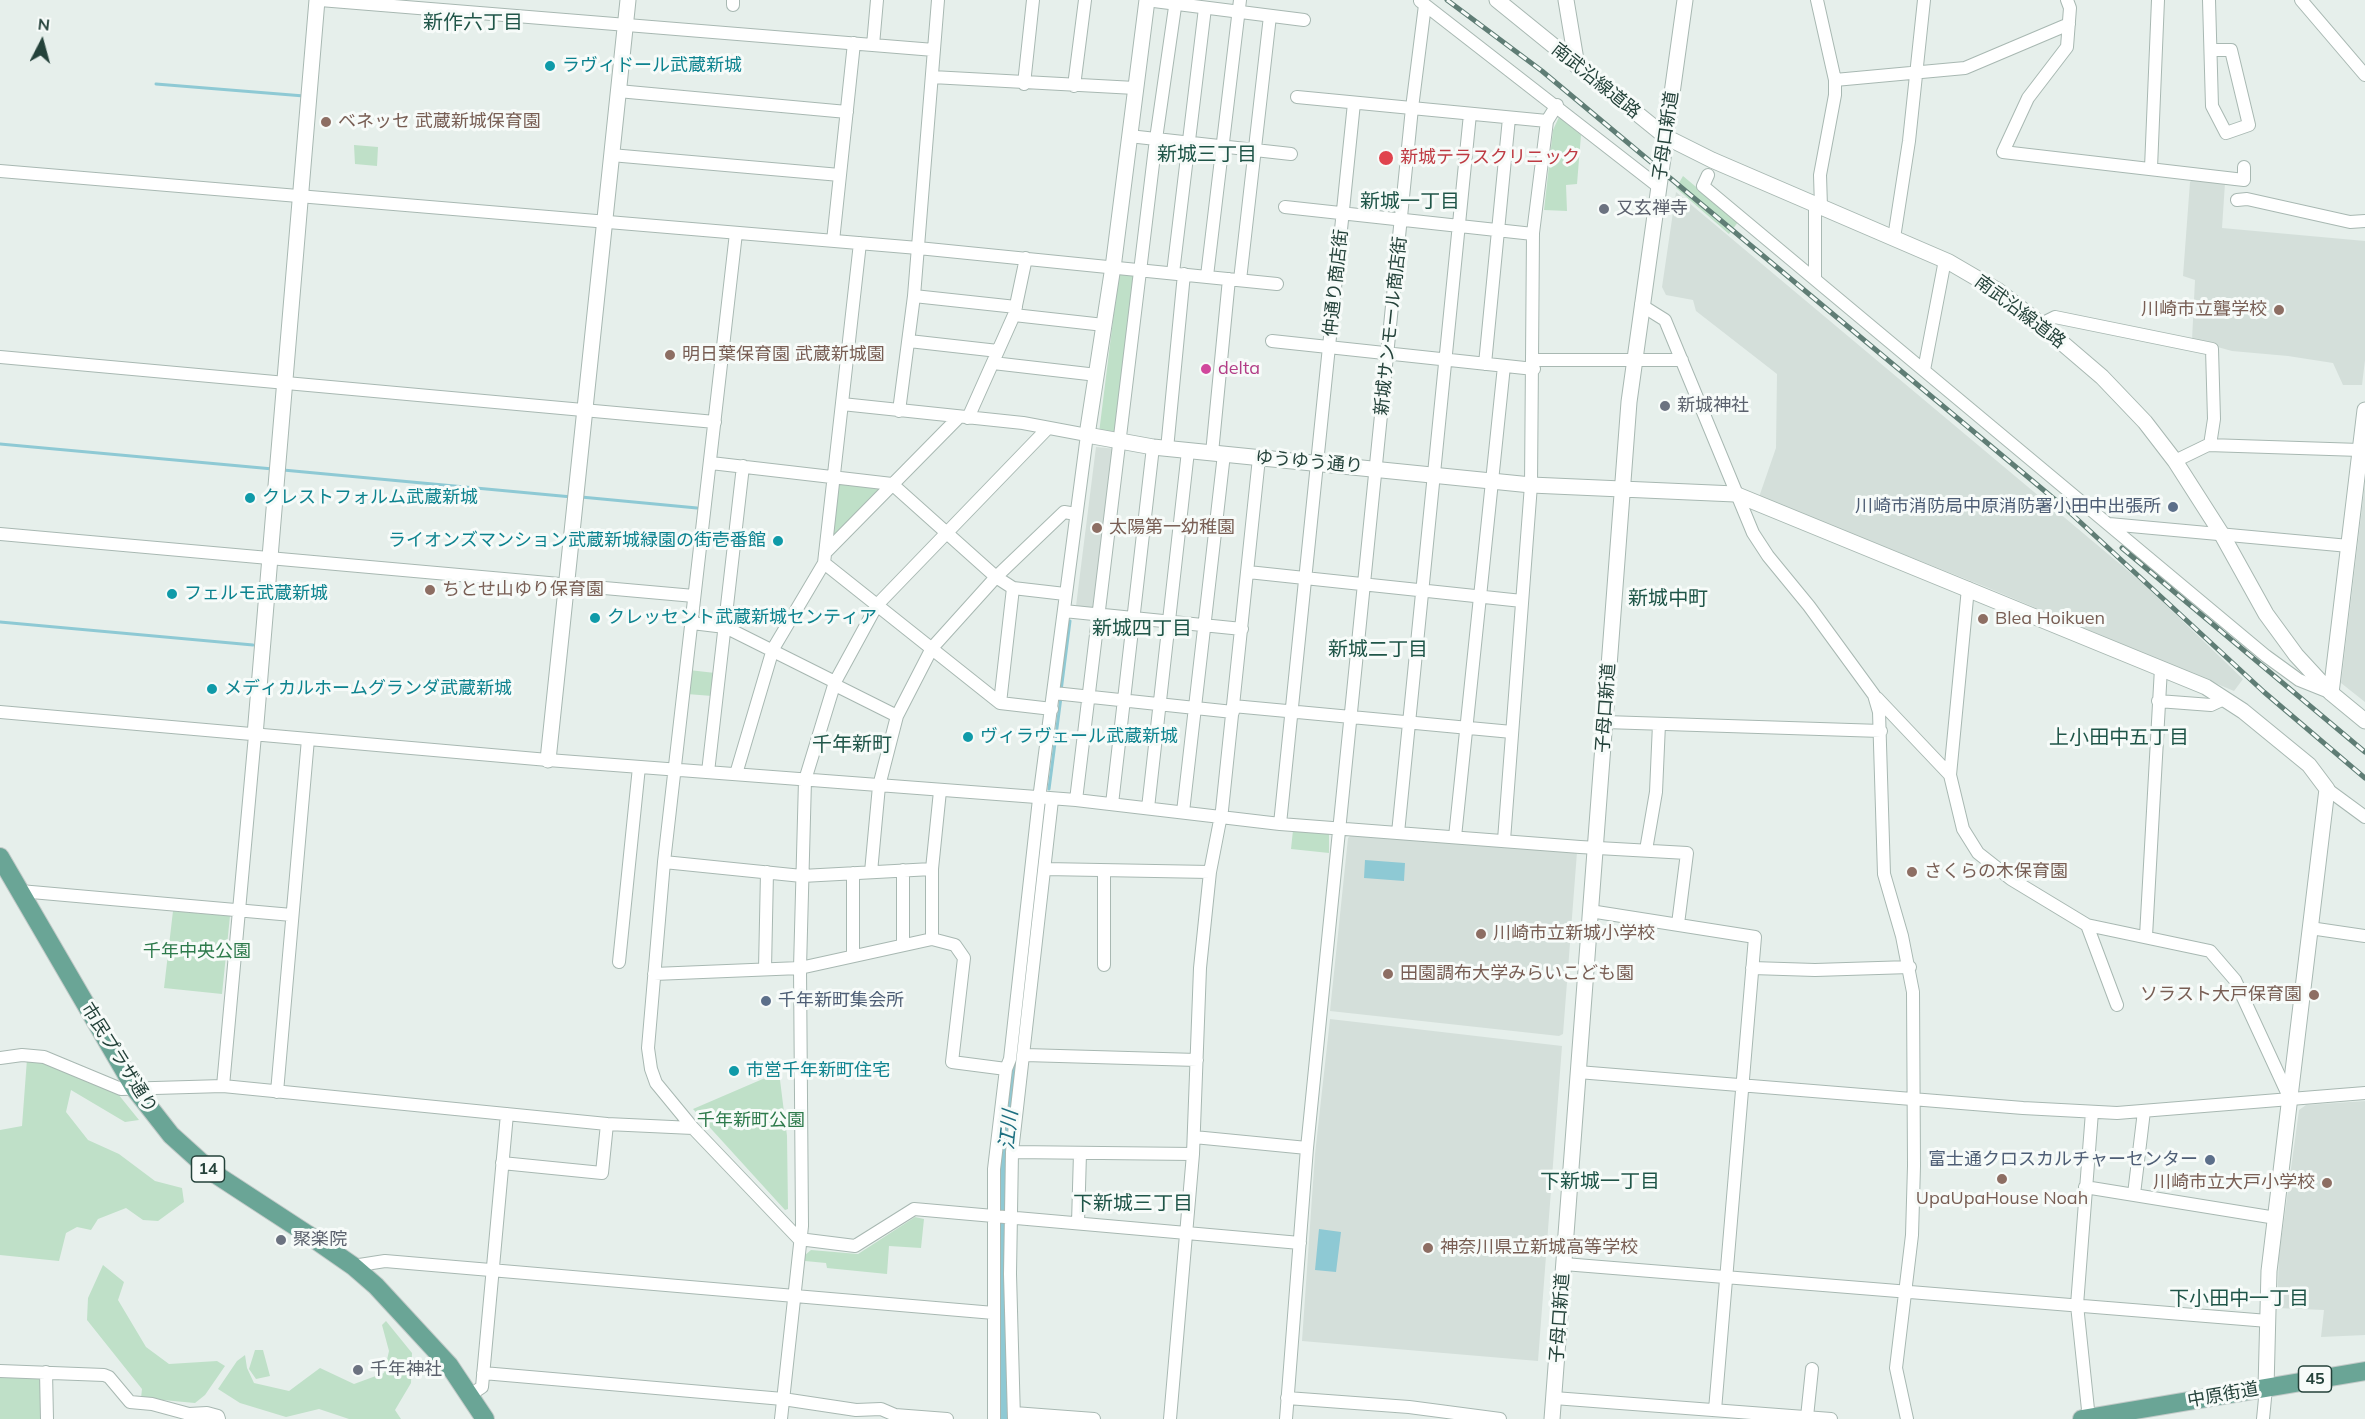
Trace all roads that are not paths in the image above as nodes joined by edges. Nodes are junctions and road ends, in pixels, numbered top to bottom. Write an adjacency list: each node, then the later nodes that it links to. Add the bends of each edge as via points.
1 (318, 0): 24 (street); 60 (street)
2 (627, 0): 24 (street)
3 (877, 0): 26 (street)
4 (938, 0): 27 (street)
5 (1033, 0): 34 (street)
6 (1085, 0): 35 (street)
7 (1147, 0): 17 (street); 36 (street)
8 (1497, 0): 29 (street, 南武沿線道路)
9 (1566, 0): 29 (street)
10 (1685, 0): 47 (street, 子母口新道)
11 (1817, 0): 33 (street)
12 (1924, 0): 30 (street)
13 (2158, 0): 54 (street)
14 (2209, 0): 28 (street)
15 (2301, 0): 31 (street)
16 (2072, 1): 23 (street)
17 (1175, 2): 20 (street); 48 (street)
18 (1422, 2): 40 (street); 41 (street, 新城サンモール商店街)
19 (1239, 6): 20 (street); 21 (street); 50 (street)
20 (1205, 8): 49 (street)
21 (1270, 16): 22 (street); 51 (street)
22 (1304, 20)
23 (2069, 24): 30 (street, via 1965,68); 54 (street, via 2067,47 2028,98 2003,152)
24 (625, 25): 25 (street); 37 (street)
25 (854, 43): 26 (street); 42 (street)
26 (873, 45): 27 (street)
27 (934, 50): 32 (street)
28 (2211, 50): 28 (street, via 2212,106 2226,133 2249,125 2231,50)
29 (1577, 66): 47 (street, 南武沿線道路)
30 (1917, 72): 33 (street); 72 (street)
31 (2365, 75)
32 (932, 77): 34 (street); 75 (street)
33 (1835, 80): 62 (street)
34 (1024, 84): 35 (street)
35 (1074, 86): 36 (street)
36 (1135, 88): 46 (street)
37 (618, 91): 42 (street); 53 (street)
38 (1297, 97): 39 (street)
39 (1354, 103): 41 (street); 64 (street, 仲通り商店街)
40 (1557, 105): 45 (street); 59 (street)
41 (1412, 108): 43 (street); 65 (street, 新城サンモール商店街)
42 (847, 112): 57 (street)
43 (1470, 114): 44 (street); 68 (street)
44 (1509, 118): 45 (street); 69 (street)
45 (1547, 121): 71 (street)
46 (1129, 136): 48 (street); 78 (street)
47 (1666, 137): 59 (street, 子母口新道); 62 (street, 南武沿線道路)
48 (1156, 139): 49 (street); 79 (street)
49 (1189, 143): 50 (street); 80 (street)
50 (1222, 147): 51 (street); 81 (street)
51 (1256, 150): 52 (street); 83 (street)
52 (1291, 154)
53 (611, 155): 57 (street); 67 (street)
54 (2151, 168): 55 (street, via 2244,180)
55 (2244, 168)
56 (0, 171): 60 (street)
57 (840, 175): 73 (street)
58 (1708, 175): 82 (street, via 1703,186)
59 (1659, 187): 86 (street, 子母口新道)
60 (301, 196): 67 (street); 105 (street)
61 (2237, 200): 66 (street, via 2350,222)
62 (1818, 205): 72 (street, 南武沿線道路); 82 (street)
63 (1285, 207): 64 (street)
64 (1343, 213): 65 (street); 92 (street, 仲通り商店街)
65 (1401, 219): 68 (street); 94 (street, 新城サンモール商店街)
66 (2365, 221)
67 (604, 222): 70 (street); 107 (street)
68 (1459, 225): 69 (street); 96 (street)
69 (1497, 230): 71 (street); 100 (street)
70 (736, 233): 73 (street); 111 (street)
71 (1533, 234): 101 (street)
72 (1893, 238): 77 (street, 南武沿線道路)
73 (833, 241): 74 (street)
74 (860, 243): 75 (street); 106 (street)
75 (918, 248): 76 (street); 85 (street)
76 (1026, 258): 78 (street); 87 (street)
77 (1945, 260): 88 (street, 南武沿線道路, via 1997,290); 103 (street)
78 (1113, 267): 79 (street); 89 (street)
79 (1140, 269): 80 (street); 114 (street)
80 (1179, 273): 81 (street); 116 (street)
81 (1207, 276): 83 (street)
82 (1815, 279): 103 (street)
83 (1235, 280): 84 (street); 119 (street)
84 (1277, 284)
85 (914, 296): 87 (street); 90 (street)
86 (1641, 305): 97 (street, 子母口新道); 98 (street, via 1665,320)
87 (1015, 311): 89 (street); 93 (street)
88 (2041, 324): 115 (street, via 2055,317 2212,349 2214,420); 121 (street, 南武沿線道路, via 2102,377)
89 (1104, 325): 104 (street)
90 (909, 341): 93 (street); 109 (street)
91 (1272, 341): 92 (street)
92 (1329, 348): 94 (street); 123 (street, 仲通り商店街)
93 (998, 351): 99 (street)
94 (1388, 355): 96 (street); 125 (street, 新城サンモール商店街)
95 (0, 357): 105 (street)
96 (1447, 360): 100 (street); 126 (street)
97 (1634, 360): 98 (street); 101 (street); 131 (street, 子母口新道)
98 (1682, 360): 132 (street)
99 (993, 363): 104 (street); 110 (street)
100 (1485, 364): 102 (street)
101 (1533, 365): 102 (street); 130 (street)
102 (1504, 366): 128 (street)
103 (1924, 369): 134 (street)
104 (1096, 375): 113 (street)
105 (285, 381): 107 (street); 139 (street)
106 (842, 404): 109 (street); 127 (street)
107 (585, 409): 111 (street); 144 (street)
108 (2365, 410): 117 (street)
109 (899, 411): 110 (street)
110 (964, 417): 112 (street); 129 (street)
111 (715, 422): 122 (street)
112 (1048, 428): 113 (street); 135 (street)
113 (1087, 435): 114 (street, ゆうゆう通り); 133 (street)
114 (1121, 443): 116 (street, ゆうゆう通り); 155 (street)
115 (2210, 445): 117 (street); 121 (street)
116 (1160, 448): 118 (street, ゆうゆう通り); 156 (street)
117 (2360, 450): 138 (street)
118 (1188, 451): 119 (street, ゆうゆう通り); 157 (street)
119 (1218, 454): 120 (street, ゆうゆう通り); 159 (street)
120 (1259, 458): 123 (street, ゆうゆう通り); 141 (street)
121 (2175, 460): 136 (street, 南武沿線道路)
122 (711, 463): 124 (street); 150 (street)
123 (1318, 463): 125 (street, ゆうゆう通り); 143 (street, 仲通り商店街)
124 (742, 466): 127 (street); 160 (street)
125 (1377, 468): 126 (street, ゆうゆう通り); 145 (street, 新城サンモール商店街)
126 (1436, 474): 128 (street, ゆうゆう通り); 148 (street)
127 (834, 476): 129 (street); 140 (street)
128 (1492, 480): 130 (street, ゆうゆう通り); 151 (street)
129 (892, 484): 135 (street); 140 (street)
130 (1531, 485): 131 (street, ゆうゆう通り); 152 (street)
131 (1622, 490): 132 (street, ゆうゆう通り); 184 (street, 子母口新道)
132 (1735, 494): 147 (street, ゆうゆう通り); 168 (street, via 1768,556)
133 (1076, 514): 142 (street, via 1064,512); 149 (street)
134 (2109, 524): 136 (street); 167 (street, via 2266,656 2299,680)
135 (946, 531): 142 (street); 153 (street)
136 (2221, 533): 138 (street); 167 (street, 南武沿線道路, via 2266,614)
137 (0, 534): 139 (street)
138 (2349, 546): 167 (street)
139 (269, 558): 144 (street); 189 (street)
140 (825, 558): 153 (street); 163 (street)
141 (1248, 572): 143 (street); 161 (street)
142 (996, 577): 146 (street); 162 (street)
143 (1305, 578): 145 (street); 178 (street, 仲通り商店街)
144 (566, 584): 150 (street); 191 (street)
145 (1365, 585): 148 (street); 181 (street, 新城サンモール商店街)
146 (1013, 588): 149 (street); 173 (street)
147 (1968, 588): 164 (street, ゆうゆう通り); 196 (street)
148 (1424, 591): 151 (street); 183 (street)
149 (1065, 594): 154 (street)
150 (694, 596): 158 (street)
151 (1480, 597): 152 (street); 186 (street)
152 (1522, 601): 188 (street)
153 (877, 605): 162 (street); 165 (street)
154 (1064, 611): 155 (street); 166 (street)
155 (1099, 615): 156 (street); 169 (street)
156 (1133, 618): 157 (street); 171 (street)
157 (1168, 622): 159 (street); 174 (street)
158 (692, 623): 160 (street); 193 (street)
159 (1204, 625): 161 (street); 175 (street)
160 (725, 627): 163 (street); 194 (street)
161 (1242, 629): 177 (street)
162 (932, 648): 173 (street); 180 (street)
163 (773, 649): 165 (street); 195 (street)
164 (2161, 668): 170 (street, ゆうゆう通り); 172 (street)
165 (835, 684): 180 (street); 197 (street)
166 (1054, 693): 169 (street); 176 (street)
167 (2331, 693): 182 (street, 南武沿線道路)
168 (1874, 695): 187 (street); 196 (street)
169 (1090, 697): 171 (street); 203 (street)
170 (2224, 699): 172 (street, via 2211,705); 199 (street, ゆうゆう通り, via 2309,765)
171 (1125, 701): 174 (street); 204 (street)
172 (2158, 701): 234 (street)
173 (1000, 703): 176 (street)
174 (1159, 704): 175 (street); 205 (street)
175 (1196, 708): 177 (street); 206 (street)
176 (1052, 709): 201 (street)
177 (1233, 709): 178 (street); 207 (street)
178 (1291, 711): 181 (street); 209 (street, 仲通り商店街)
179 (0, 712): 189 (street)
180 (897, 717): 198 (street)
181 (1350, 717): 183 (street); 210 (street, 新城サンモール商店街)
182 (2365, 721)
183 (1410, 722): 186 (street); 211 (street)
184 (1605, 722): 185 (street); 214 (street, 子母口新道)
185 (1659, 724): 187 (street); 215 (street, via 1656,792)
186 (1467, 728): 188 (street); 212 (street)
187 (1881, 731): 241 (street, via 1884,874)
188 (1512, 732): 213 (street)
189 (255, 735): 190 (street); 228 (street)
190 (308, 740): 191 (street); 230 (street)
191 (548, 760): 192 (street)
192 (639, 767): 193 (street); 239 (street)
193 (675, 769): 194 (street); 217 (street)
194 (708, 772): 195 (street)
195 (736, 774): 197 (street)
196 (1950, 775): 232 (street, via 1963,829 1978,853 2011,879)
197 (805, 780): 198 (street); 226 (street)
198 (879, 786): 200 (street); 223 (street)
199 (2327, 789): 208 (street); 233 (street)
200 (940, 791): 201 (street); 218 (street)
201 (1039, 799): 202 (street); 250 (street)
202 (1052, 800): 203 (street); 219 (street)
203 (1076, 800): 204 (street)
204 (1112, 804): 205 (street)
205 (1148, 808): 206 (street)
206 (1184, 812): 207 (street)
207 (1221, 817): 209 (street); 224 (street)
208 (2365, 817)
209 (1280, 824): 210 (street)
210 (1340, 828): 211 (street); 265 (street, 新城サンモール商店街)
211 (1398, 832): 212 (street)
212 (1455, 837): 213 (street)
213 (1504, 840): 214 (street)
214 (1596, 847): 215 (street); 229 (street, 子母口新道)
215 (1646, 850): 231 (street, via 1687,853)
216 (0, 857): 227 (main road, 市民プラザ通り / 14)
217 (664, 862): 222 (street); 245 (street)
218 (932, 869): 220 (street); 236 (street)
219 (1046, 869): 221 (street); 248 (street)
220 (903, 870): 223 (street); 237 (street)
221 (1104, 871): 224 (street); 240 (street)
222 (767, 872): 226 (street); 244 (street)
223 (871, 872): 225 (street)
224 (1210, 872): 249 (street, via 1200,968)
225 (853, 873): 226 (street); 238 (street)
226 (802, 876): 242 (street)
227 (20, 891): 228 (street); 254 (main road, 市民プラザ通り / 14)
228 (239, 911): 230 (street); 253 (street)
229 (1590, 911): 231 (street); 251 (street, 子母口新道)
230 (292, 915): 255 (street)
231 (1678, 924): 243 (street, via 1755,937)
232 (2087, 925): 234 (street); 246 (street)
233 (2310, 928): 235 (street); 258 (street)
234 (2146, 936): 258 (street, via 2210,951 2235,980)
235 (2365, 936)
236 (932, 939): 237 (street); 250 (street, via 955,945 964,958 952,1062)
237 (903, 945): 238 (street)
238 (853, 955): 242 (street)
239 (620, 962)
240 (1104, 965)
241 (1910, 967): 243 (street); 257 (street)
242 (800, 968): 244 (street); 277 (street)
243 (1752, 968): 252 (street)
244 (765, 969): 245 (street)
245 (654, 974): 263 (street, via 648,1048 651,1069 656,1083)
246 (2117, 1005)
247 (0, 1058): 254 (street, via 44,1057 121,1089)
248 (1025, 1058): 249 (street); 250 (street); 266 (street)
249 (1197, 1060): 264 (street)
250 (1008, 1064): 272 (street, via 994,1169)
251 (1578, 1072): 252 (street); 279 (street, 子母口新道)
252 (1742, 1084): 257 (street); 282 (street)
253 (223, 1086): 254 (street); 255 (street)
254 (135, 1089): 280 (main road, 市民プラザ通り / 14, via 171,1135 212,1172)
255 (276, 1092): 261 (street)
256 (2365, 1093): 258 (street)
257 (1914, 1098): 260 (street); 283 (street, via 1913,1206)
258 (2290, 1100): 259 (street); 274 (street)
259 (2144, 1111): 260 (street); 271 (street)
260 (2092, 1112): 270 (street)
261 (507, 1114): 262 (street); 269 (street)
262 (607, 1124): 263 (street); 269 (street, via 602,1173)
263 (693, 1128): 277 (street)
264 (1194, 1137): 265 (street); 268 (street)
265 (1307, 1148): 278 (street, 新城サンモール商店街)
266 (1012, 1152): 267 (street); 273 (street)
267 (1080, 1153): 268 (street); 275 (street)
268 (1193, 1154): 276 (street)
269 (502, 1163): 281 (street)
270 (2085, 1187): 271 (street); 285 (street)
271 (2134, 1194): 274 (street)
272 (995, 1217): 273 (street); 277 (street, via 914,1209 855,1246); 286 (street)
273 (1011, 1218): 275 (street); 299 (street)
274 (2276, 1218): 287 (street)
275 (1078, 1223): 276 (street)
276 (1185, 1234): 278 (street); 308 (street)
277 (799, 1239): 284 (street)
278 (1300, 1243): 295 (street, 新城サンモール商店街)
279 (1564, 1264): 282 (street); 296 (street, 子母口新道)
280 (353, 1266): 281 (street, via 386,1261); 294 (main road, 市民プラザ通り / 14, via 429,1342)
281 (491, 1270): 284 (street); 292 (street)
282 (1727, 1278): 283 (street); 298 (street)
283 (1905, 1292): 285 (street); 313 (street, via 1896,1368)
284 (794, 1296): 286 (street); 297 (street)
285 (2077, 1305): 287 (street); 314 (street)
286 (994, 1313): 306 (street)
287 (2268, 1321): 293 (street)
288 (1812, 1369): 300 (street)
289 (0, 1371): 291 (street)
290 (2365, 1371): 293 (main road, 中原街道 / 45)
291 (46, 1372): 301 (street); 302 (street, via 104,1375 130,1402 189,1414 207,1413)
292 (483, 1373): 294 (street, via 482,1387); 297 (street)
293 (2266, 1388): 314 (main road, 中原街道 / 45); 315 (street)
294 (470, 1395): 303 (main road, 市民プラザ通り / 14)
295 (1287, 1398): 309 (street, 新城サンモール商店街); 310 (street, via 1409,1407)
296 (1554, 1398): 298 (street); 311 (street, 子母口新道)
297 (783, 1399): 304 (street); 305 (street)
298 (1715, 1410): 300 (street)
299 (1014, 1416): 307 (street)
300 (1807, 1417): 312 (street)
301 (47, 1419)
302 (219, 1419)
303 (485, 1419)
304 (780, 1419)
305 (946, 1419)
306 (994, 1419)
307 (1094, 1419)
308 (1170, 1419)
309 (1286, 1419)
310 (1500, 1419)
311 (1552, 1419)
312 (1831, 1419)
313 (1907, 1419)
314 (2087, 1419)
315 (2263, 1419)

